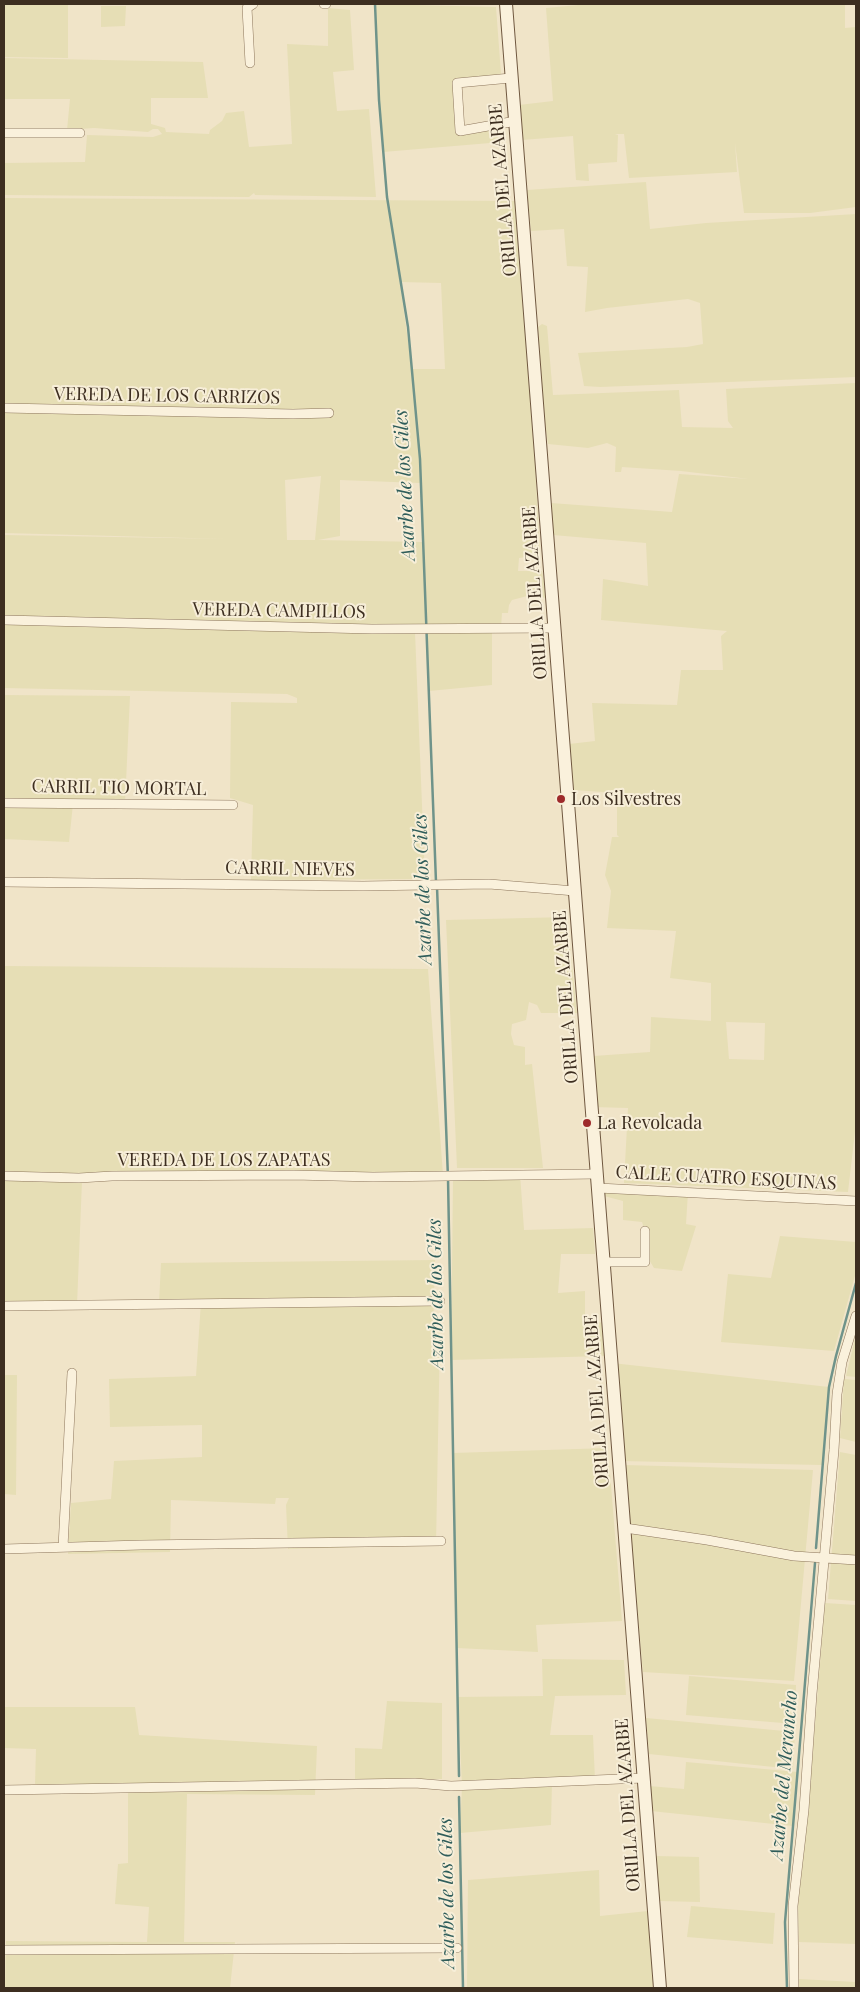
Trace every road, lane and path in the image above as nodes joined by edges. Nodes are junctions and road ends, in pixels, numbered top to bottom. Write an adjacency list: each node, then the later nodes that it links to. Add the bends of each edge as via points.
1 (253, 4): 3 (street, via 247,8)
2 (506, 4): 4 (street, ORILLA DEL AZARBE)
3 (250, 64)
4 (511, 78): 5 (street, ORILLA DEL AZARBE); 5 (street, via 457,83 460,131)
5 (516, 121): 11 (street, ORILLA DEL AZARBE)
6 (4, 133): 7 (street)
7 (80, 133)
8 (4, 408): 9 (street, VEREDA DE LOS CARRIZOS)
9 (329, 413)
10 (4, 620): 11 (street, VEREDA CAMPILLOS, via 372,629)
11 (555, 628): 15 (street, ORILLA DEL AZARBE)
12 (4, 803): 13 (street, CARRIL TIO MORTAL)
13 (233, 806)
14 (4, 882): 15 (street, CARRIL NIEVES, via 363,886 489,884)
15 (575, 890): 16 (street, ORILLA DEL AZARBE)
16 (597, 1174): 17 (street, VEREDA DE LOS ZAPATAS); 18 (street, ORILLA DEL AZARBE)
17 (4, 1176)
18 (598, 1188): 19 (street, CALLE CUATRO ESQUINAS); 21 (street, ORILLA DEL AZARBE)
19 (854, 1201)
20 (645, 1231): 21 (street, via 645,1262)
21 (604, 1262): 26 (street, ORILLA DEL AZARBE)
22 (440, 1301): 23 (street)
23 (4, 1306)
24 (856, 1316): 30 (street, via 842,1362 837,1394)
25 (72, 1373): 28 (street)
26 (625, 1528): 30 (street); 32 (street, ORILLA DEL AZARBE)
27 (441, 1541): 28 (street)
28 (63, 1547): 29 (street)
29 (4, 1549)
30 (824, 1558): 31 (street); 37 (street, via 793,1906)
31 (856, 1560)
32 (644, 1778): 33 (street, via 451,1786 415,1783); 36 (street, ORILLA DEL AZARBE)
33 (4, 1790)
34 (457, 1948): 35 (street)
35 (4, 1950)
36 (660, 1988)
37 (794, 1988)

